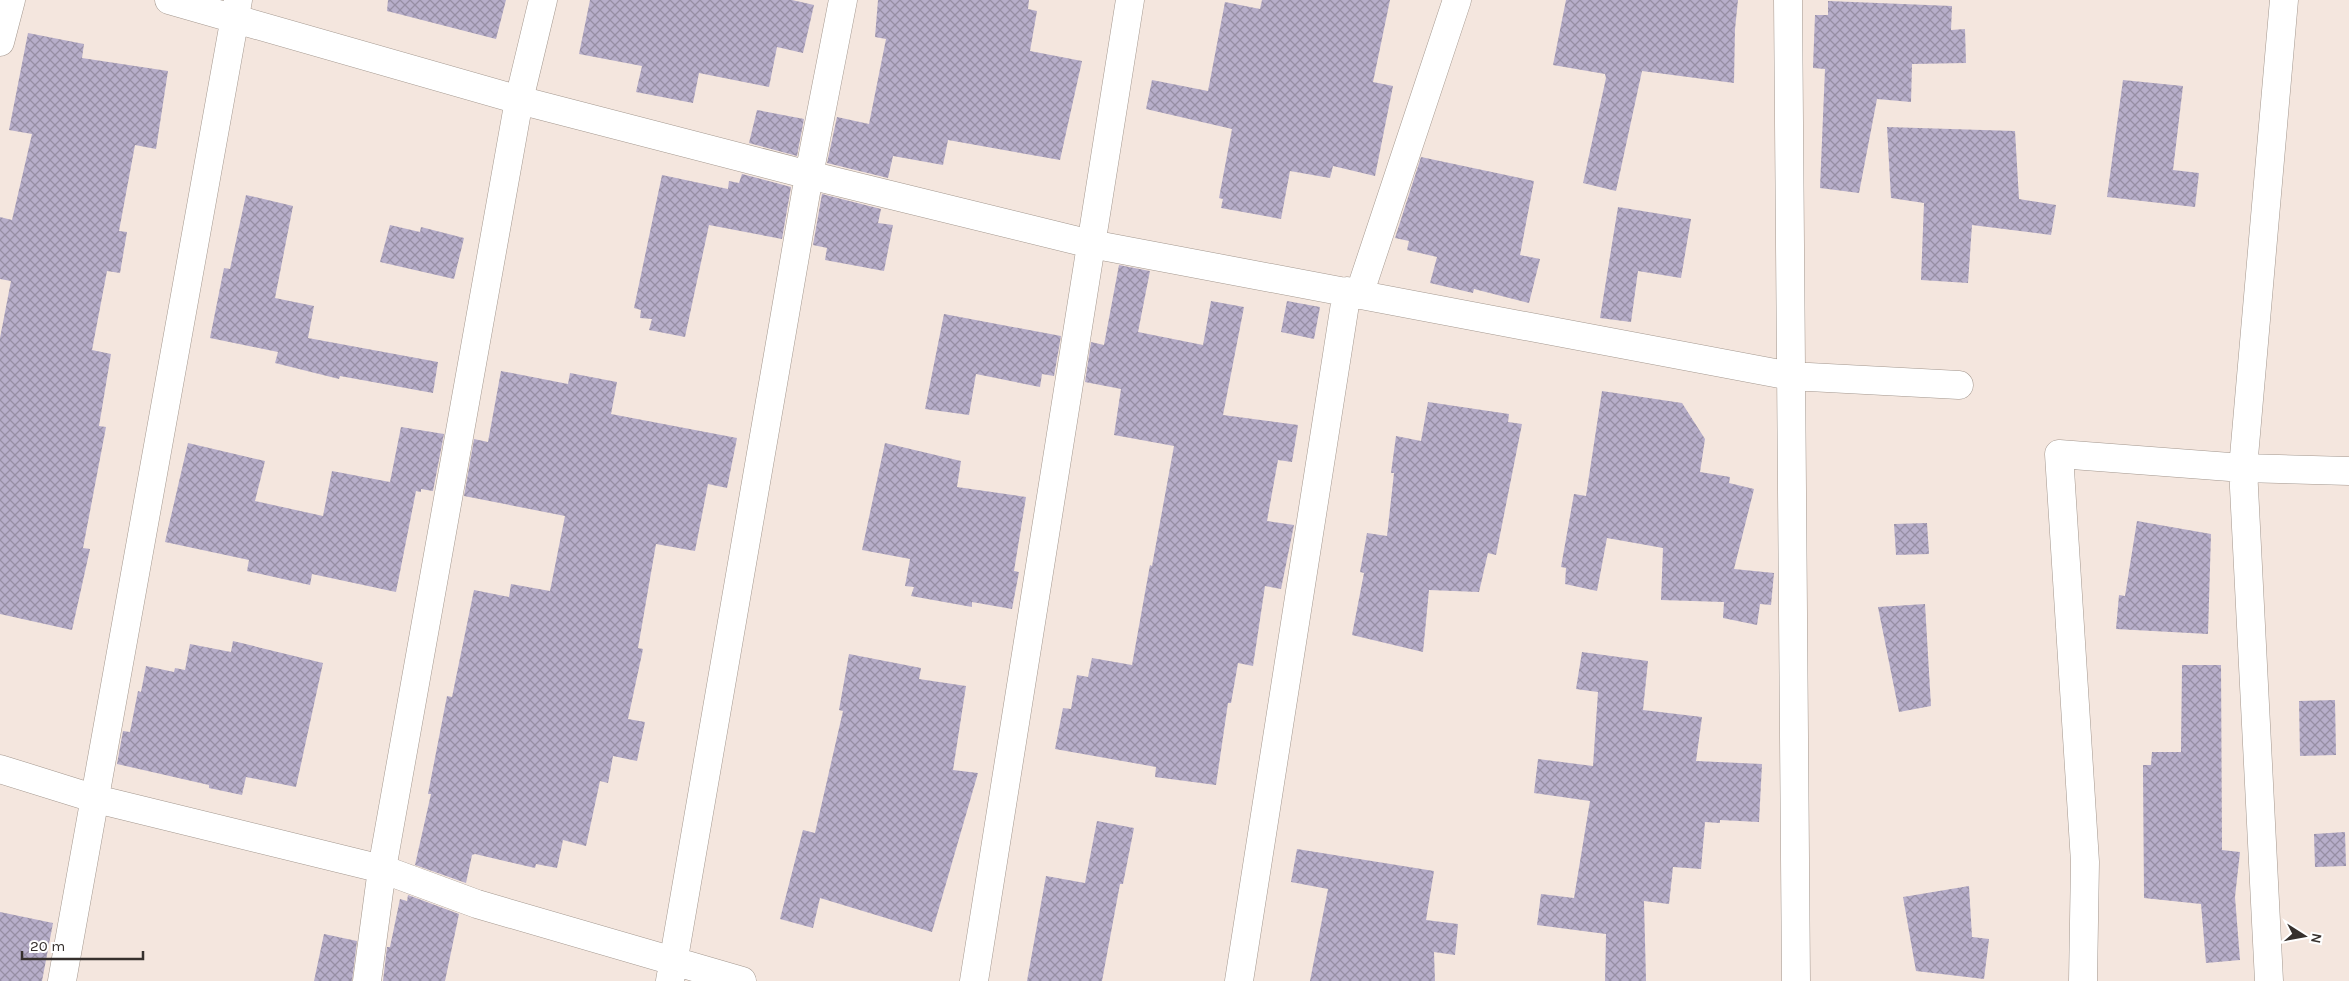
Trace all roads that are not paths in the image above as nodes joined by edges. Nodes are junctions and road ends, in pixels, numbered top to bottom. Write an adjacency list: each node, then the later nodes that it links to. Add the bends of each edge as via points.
1 (11, 0): 10 (street)
2 (169, 0): 9 (street)
3 (543, 0): 11 (street)
4 (843, 0): 12 (street)
5 (1130, 0): 13 (street)
6 (1457, 0): 14 (street)
7 (1788, 0): 15 (street)
8 (2284, 0): 17 (street)
9 (236, 10): 11 (street); 20 (street)
10 (0, 42)
11 (519, 100): 12 (street); 21 (street)
12 (810, 175): 13 (street); 22 (street)
13 (1091, 244): 14 (street); 26 (street)
14 (1353, 293): 15 (street); 27 (street)
15 (1790, 376): 16 (street); 28 (street)
16 (1959, 385)
17 (2243, 468): 18 (street); 29 (street, via 2060,454 2085,862); 30 (street)
18 (2349, 471)
19 (0, 769): 20 (street)
20 (96, 799): 21 (street); 23 (street)
21 (382, 869): 22 (street); 24 (street)
22 (672, 971): 25 (street)
23 (62, 981)
24 (367, 981)
25 (742, 981)
26 (974, 981)
27 (1239, 981)
28 (1796, 981)
29 (2083, 981)
30 (2269, 981)

